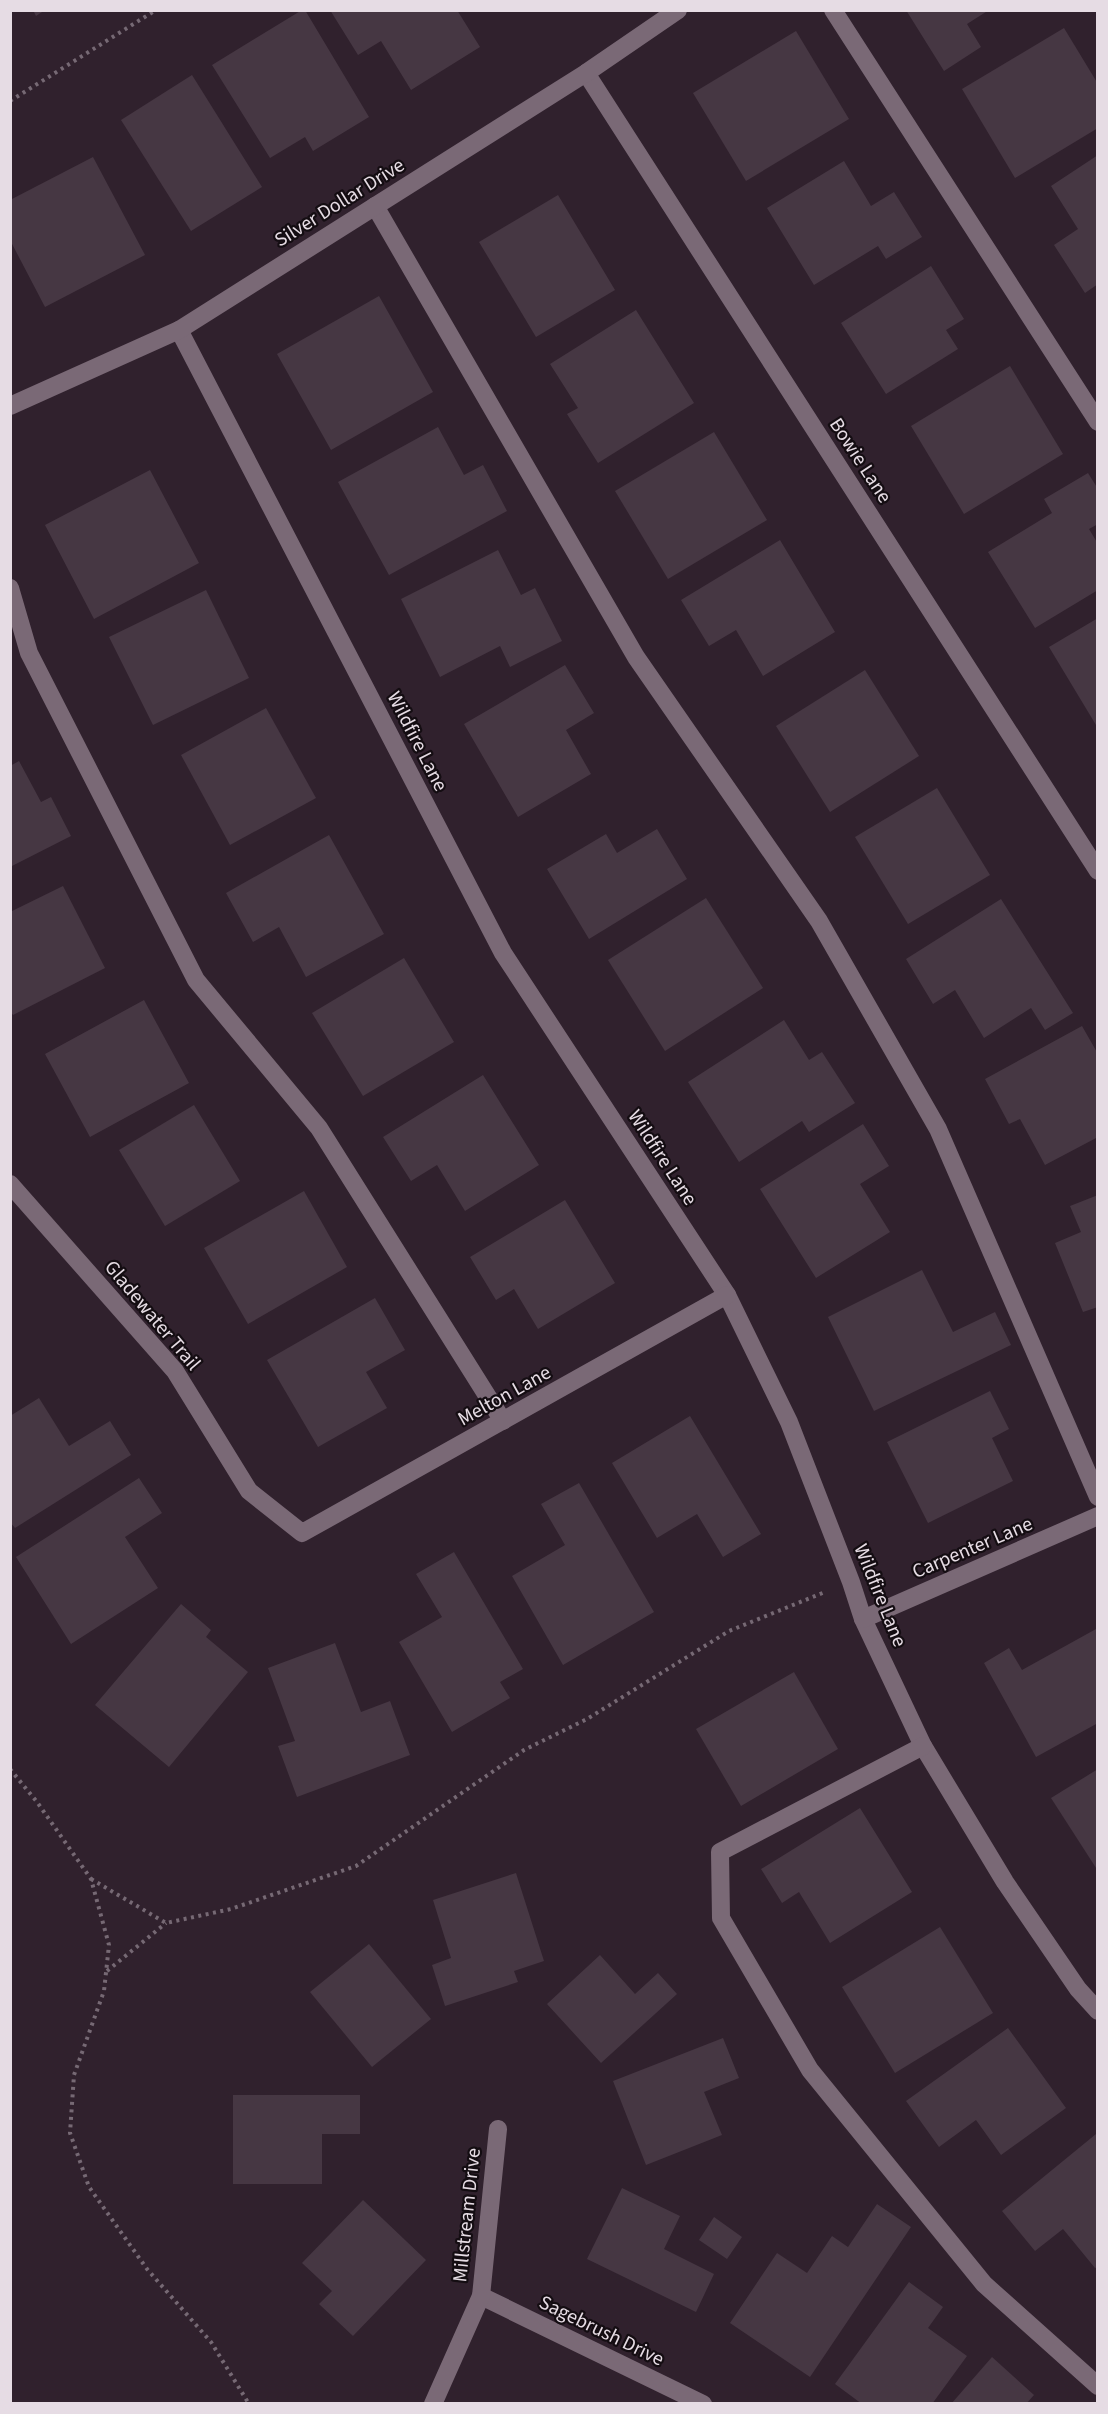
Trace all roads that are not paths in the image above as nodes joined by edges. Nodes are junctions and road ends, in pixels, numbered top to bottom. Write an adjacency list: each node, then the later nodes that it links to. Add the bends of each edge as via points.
1 (678, 10): 3 (street, Silver Dollar Drive)
2 (833, 10): 7 (street)
3 (586, 73): 4 (street, Silver Dollar Drive); 9 (street, Bowie Lane)
4 (375, 206): 5 (street, Silver Dollar Drive); 13 (street, via 636,657 819,921 938,1129)
5 (179, 330): 6 (street, Silver Dollar Drive); 11 (street, Wildfire Lane, via 503,953)
6 (10, 406)
7 (1098, 422)
8 (10, 588): 12 (street, via 29,653 196,980 319,1128)
9 (1098, 871)
10 (10, 1184): 15 (street, Gladewater Trail, via 175,1371 249,1491)
11 (727, 1295): 12 (street, Melton Lane); 16 (street, Wildfire Lane, via 789,1422)
12 (503, 1421): 15 (street, Melton Lane)
13 (1098, 1497)
14 (1098, 1516): 16 (street, Carpenter Lane)
15 (302, 1533)
16 (863, 1619): 17 (street, Wildfire Lane)
17 (923, 1746): 18 (street, Wildfire Lane, via 1005,1882 1078,1989); 21 (street, via 720,1852 721,1918 810,2070 984,2284)
18 (1098, 2011)
19 (498, 2129): 20 (street, Millstream Drive)
20 (481, 2296): 22 (street, Millstream Drive); 23 (street, Sagebrush Drive)
21 (1098, 2386)
22 (433, 2403)
23 (703, 2403)

